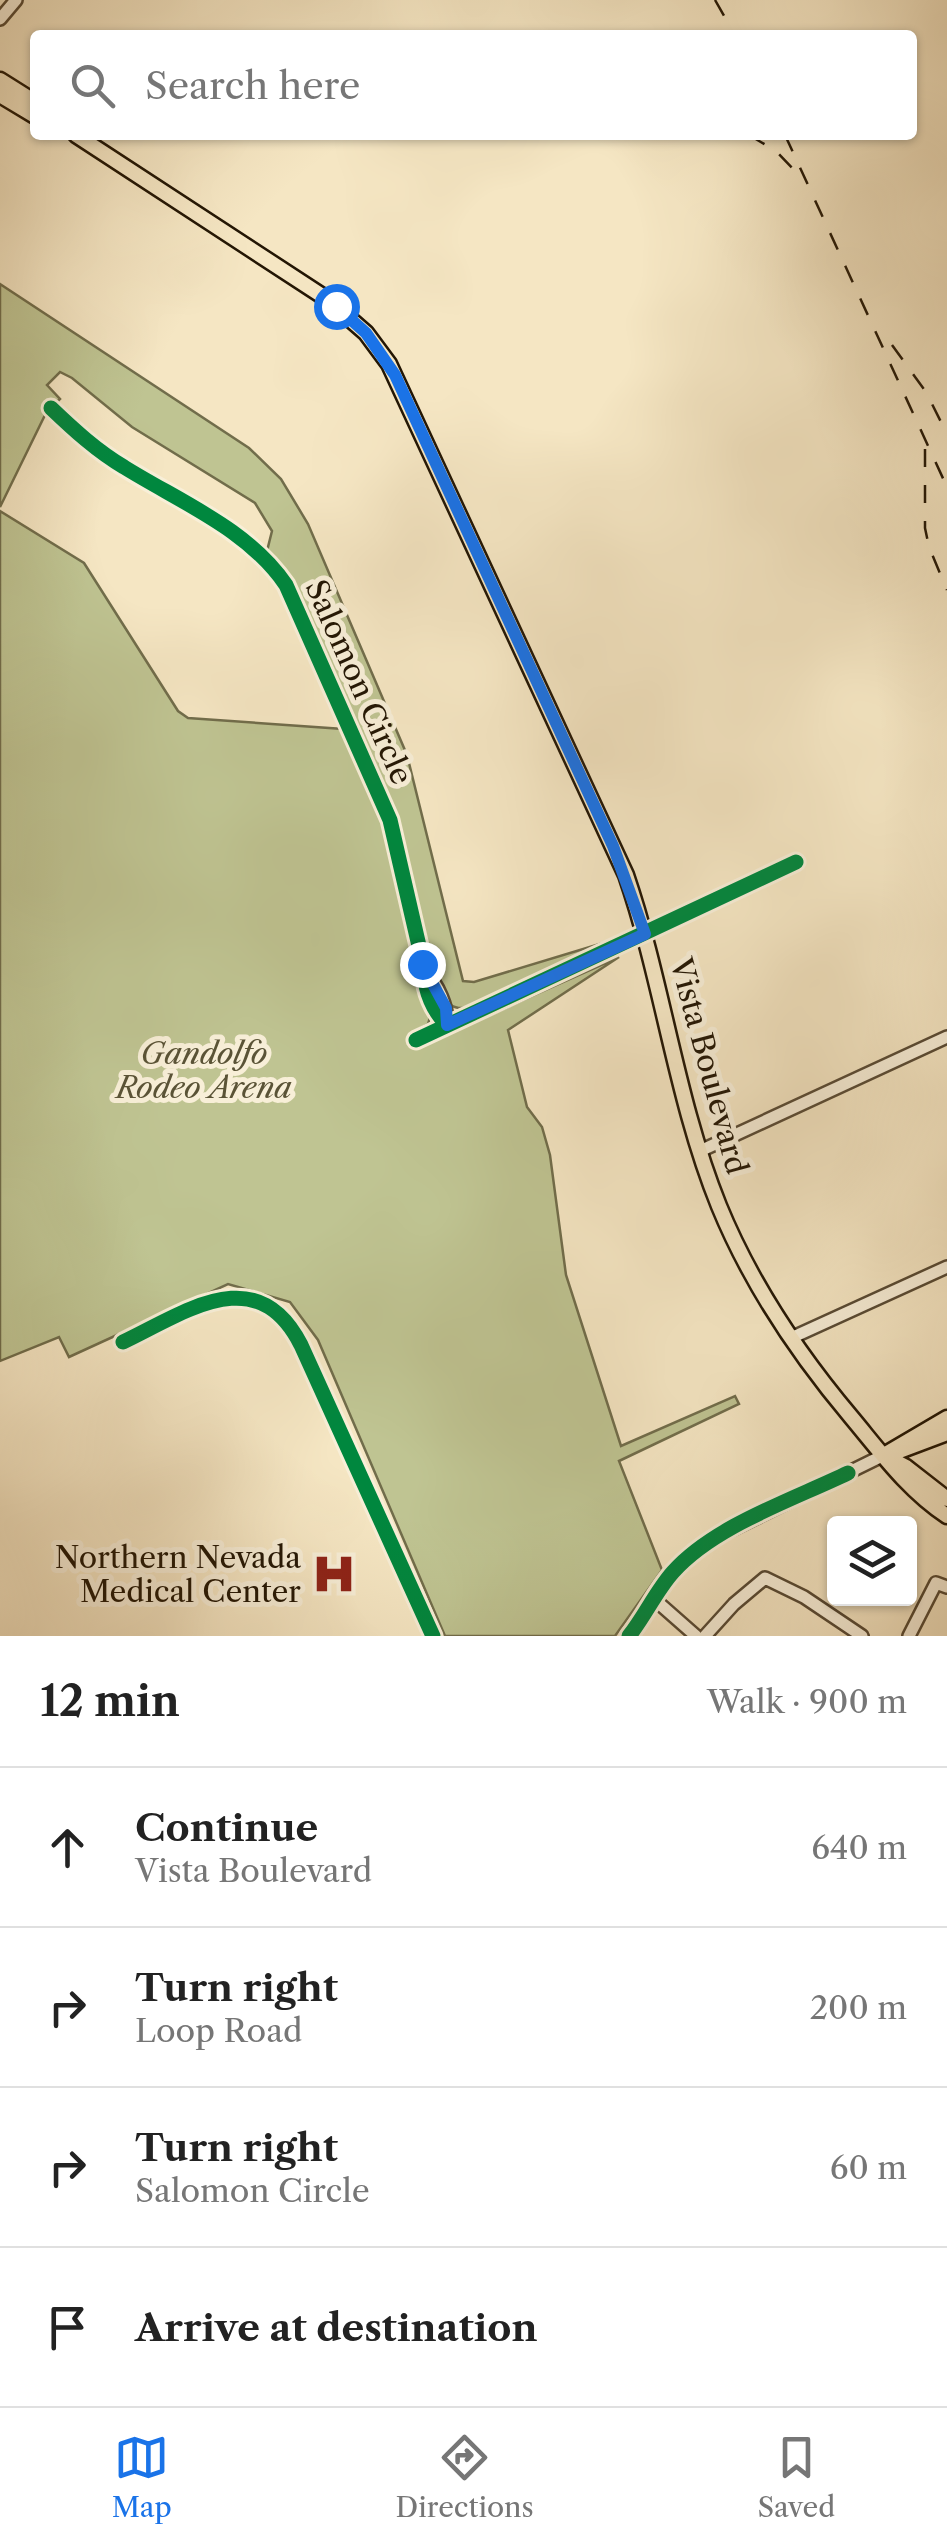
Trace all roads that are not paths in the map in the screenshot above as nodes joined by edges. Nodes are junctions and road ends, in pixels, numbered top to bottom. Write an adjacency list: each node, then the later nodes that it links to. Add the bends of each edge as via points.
1 (16, 0): 2 (street)
2 (0, 19)
3 (0, 80): 5 (main road)
4 (0, 95): 6 (main road)
5 (30, 99)
6 (30, 113)
7 (83, 140): 10 (main road, Vista Boulevard, via 327,299 381,353 613,846)
8 (52, 408): 11 (street, Salomon Circle, via 108,457 245,541 286,585 390,820 426,988)
9 (796, 862): 10 (street)
10 (645, 934): 11 (street); 14 (main road, Vista Boulevard)
11 (447, 1025): 13 (street)
12 (947, 1036): 14 (street)
13 (416, 1040)
14 (700, 1151): 16 (main road, Vista Boulevard, via 736,1244)
15 (947, 1267): 16 (street)
16 (790, 1338): 20 (main road, Vista Boulevard)
17 (123, 1342): 26 (street, via 224,1298 257,1300 282,1316)
18 (947, 1418): 20 (main road)
19 (947, 1433): 20 (main road)
20 (884, 1455): 21 (main road, Vista Boulevard); 22 (main road, Vista Boulevard, via 896,1474); 24 (street, via 709,1542)
21 (947, 1500)
22 (947, 1516)
23 (947, 1587): 30 (street, via 936,1583)
24 (654, 1598): 27 (street); 28 (street)
25 (856, 1634): 29 (street, via 765,1578)
26 (433, 1636)
27 (629, 1636)
28 (696, 1636)
29 (705, 1636)
30 (909, 1636)

